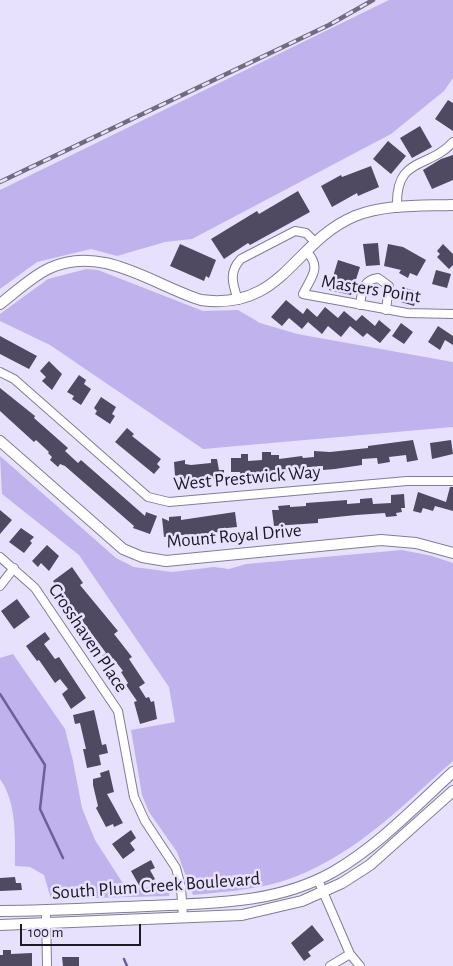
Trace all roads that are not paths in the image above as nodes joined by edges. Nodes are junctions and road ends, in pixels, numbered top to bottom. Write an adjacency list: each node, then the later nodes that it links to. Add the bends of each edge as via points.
1 (453, 142): 3 (street, via 402,177 396,190)
2 (453, 205): 3 (street)
3 (397, 208): 4 (street, via 342,222)
4 (316, 243): 5 (street); 6 (street, via 306,233 295,231 241,259 232,277)
5 (307, 252): 6 (street, via 273,283); 8 (street, Masters Point, via 314,260 315,268 303,294)
6 (238, 300): 7 (street, via 201,300 112,264 93,260 50,268)
7 (0, 304)
8 (360, 305): 9 (street, Masters Point); 9 (street, via 365,284 378,278 388,286)
9 (386, 310): 10 (street, Masters Point, via 421,315)
10 (453, 314)
11 (0, 372): 13 (street, West Prestwick Way, via 14,380 148,497 169,502 406,481)
12 (0, 441): 14 (street, Mount Royal Drive, via 123,549 148,559 166,561 380,540 416,543)
13 (453, 481)
14 (453, 553)
15 (0, 557): 16 (street, Crosshaven Place)
16 (14, 568): 17 (street); 22 (street, Crosshaven Place, via 35,588 118,711 134,797 145,821 176,868)
17 (0, 586)
18 (453, 772): 20 (street, South Plum Creek Boulevard, via 368,848)
19 (453, 791): 21 (street, South Plum Creek Boulevard, via 370,865)
20 (318, 880): 21 (street); 22 (street, South Plum Creek Boulevard, via 259,898)
21 (324, 893): 25 (street, South Plum Creek Boulevard, via 262,912); 28 (street)
22 (182, 904): 24 (street, South Plum Creek Boulevard); 25 (street, Crosshaven Place)
23 (0, 911): 24 (street, South Plum Creek Boulevard)
24 (46, 911): 26 (street)
25 (183, 916): 26 (street, South Plum Creek Boulevard)
26 (46, 925): 27 (street, South Plum Creek Boulevard); 29 (street)
27 (0, 926)
28 (350, 954): 30 (street); 31 (street)
29 (47, 966)
30 (330, 966)
31 (360, 966)

